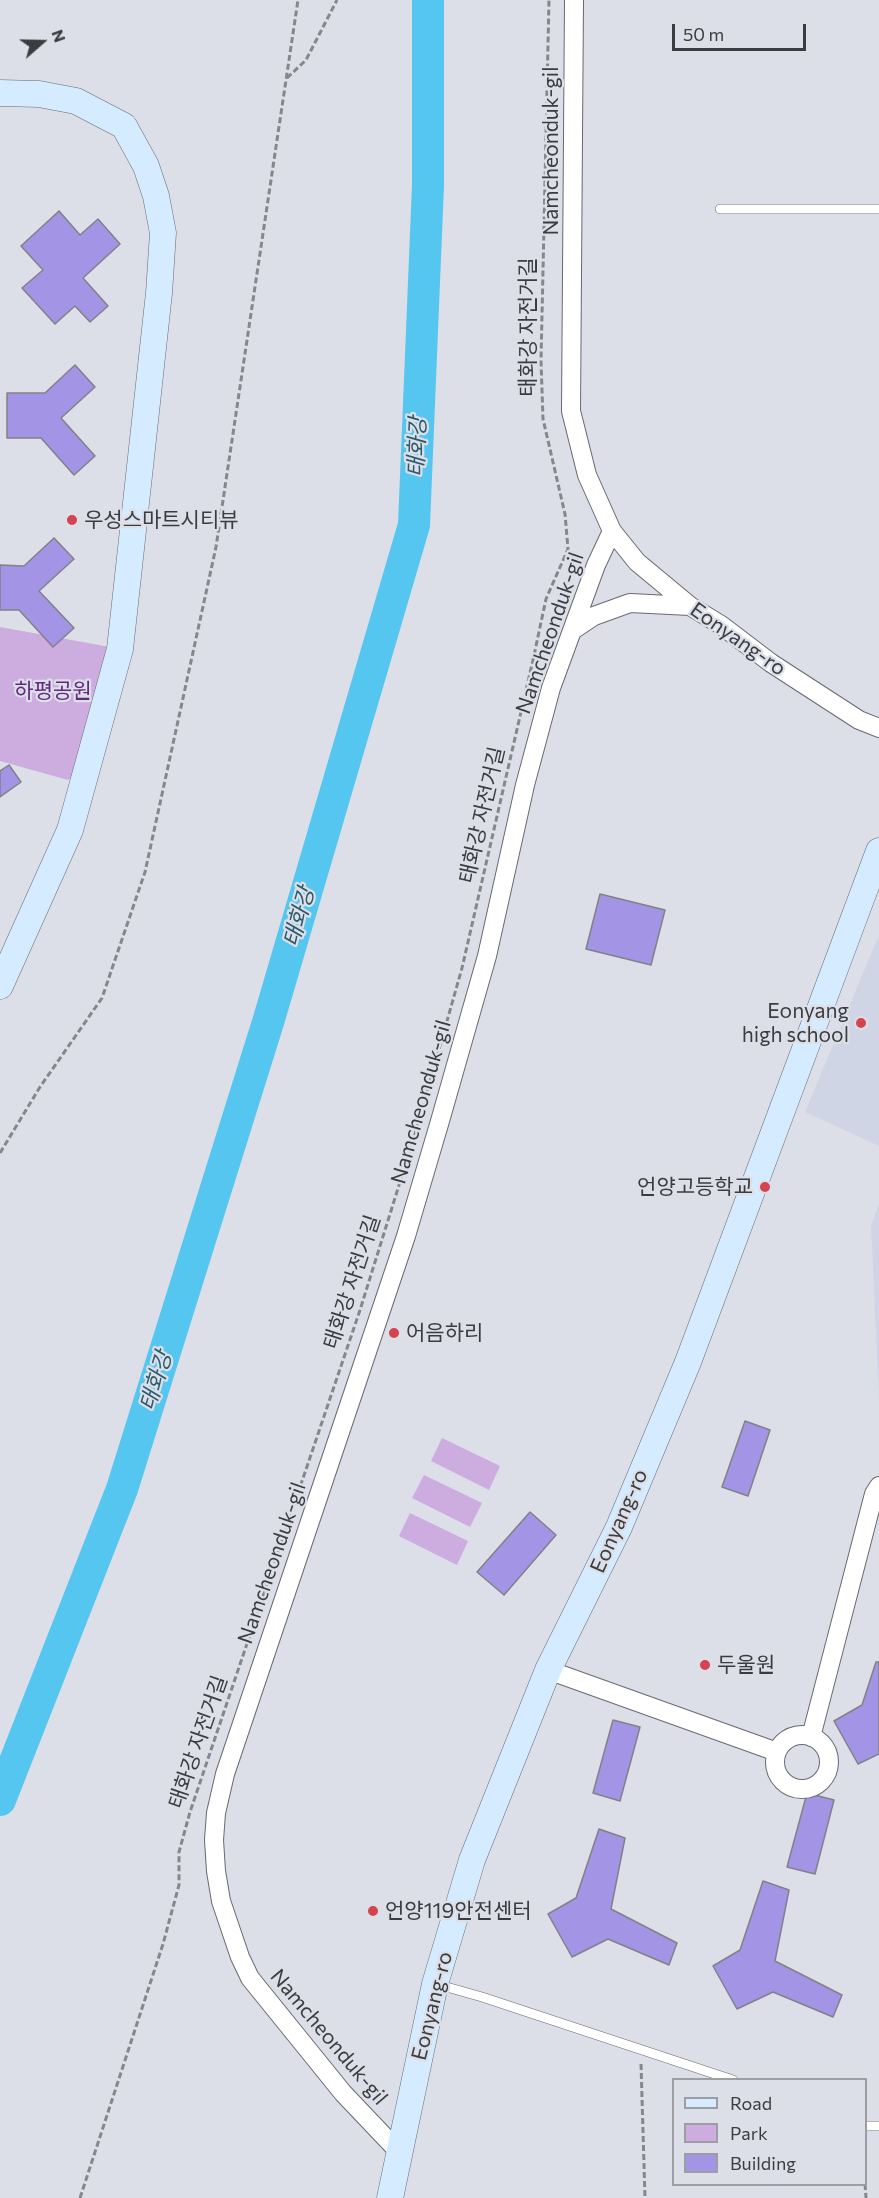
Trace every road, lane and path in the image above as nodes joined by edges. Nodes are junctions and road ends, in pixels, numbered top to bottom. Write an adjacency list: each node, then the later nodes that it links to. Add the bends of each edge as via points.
1 (298, 0): 5 (path)
2 (337, 0): 5 (path, via 306,60)
3 (549, 0): 24 (path, 태화강 자전거길, via 543,419 565,514 568,549 546,599 462,968 415,1134 360,1310 190,1812 179,1852 179,1885 163,1944)
4 (574, 0): 9 (street, Namcheonduk-gil, via 571,411 587,475)
5 (286, 80): 15 (path, via 216,547 145,873 102,998)
6 (0, 93): 14 (main road, via 39,94 76,101 124,126 146,166 163,233 120,649 70,830)
7 (720, 209): 8 (lane)
8 (879, 209)
9 (612, 531): 10 (street, Eonyang-ro, via 637,562); 11 (street, Namcheonduk-gil)
10 (690, 606): 11 (street, via 630,603 594,616); 12 (street, Eonyang-ro, via 859,720)
11 (573, 630): 23 (street, Namcheonduk-gil, via 548,699 487,956 406,1236 229,1763 216,1813 214,1840 221,1901 250,1977 343,2093)
12 (879, 728)
13 (879, 851): 17 (main road, Eonyang-ro, via 688,1362 619,1527)
14 (0, 986)
15 (0, 1153)
16 (879, 1486): 18 (street)
17 (548, 1670): 19 (street); 20 (main road, Eonyang-ro, via 472,1860)
18 (811, 1737): 19 (street, via 797,1735 781,1744); 19 (street, via 822,1744 829,1760 825,1778 811,1788 786,1784 776,1770)
19 (777, 1752)
20 (435, 1984): 21 (lane); 23 (main road, Eonyang-ro)
21 (641, 2050): 22 (lane); 26 (path)
22 (731, 2078)
23 (399, 2152): 25 (main road, Eonyang-ro)
24 (80, 2198)
25 (390, 2198)
26 (645, 2198)

